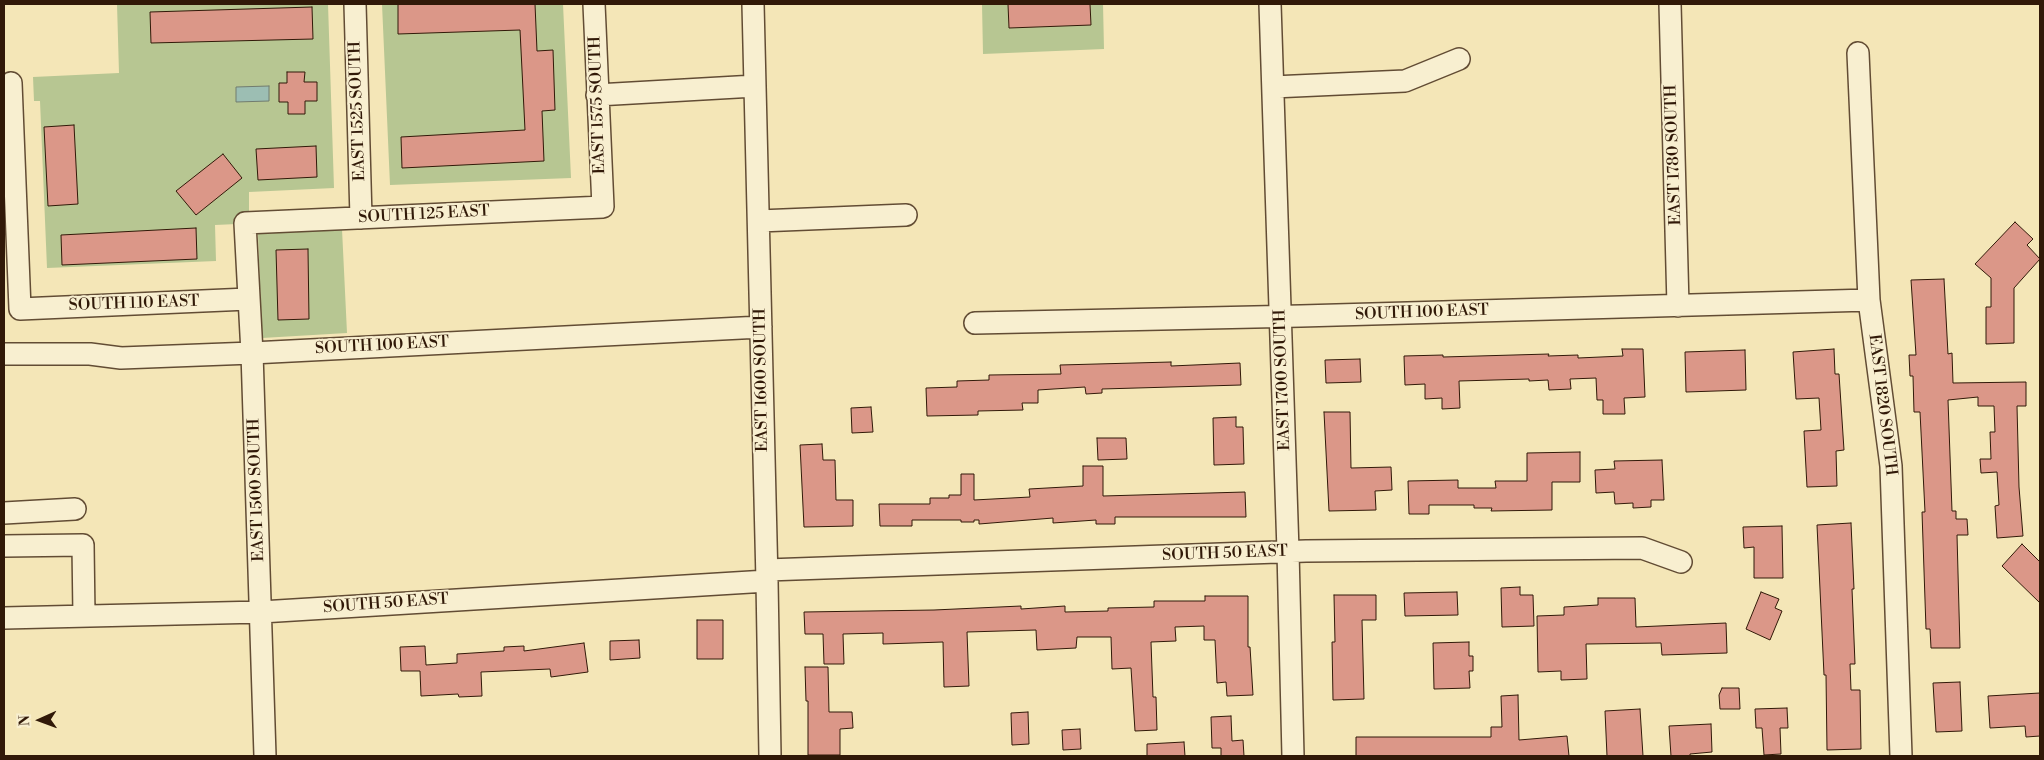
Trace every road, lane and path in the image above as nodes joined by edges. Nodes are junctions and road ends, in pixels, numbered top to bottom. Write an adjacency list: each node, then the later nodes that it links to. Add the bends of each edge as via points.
1 (355, 4): 14 (street, EAST 1525 SOUTH)
2 (594, 4): 11 (street, EAST 1575 SOUTH)
3 (753, 4): 9 (street, EAST 1600 SOUTH)
4 (1270, 4): 10 (street, EAST 1700 SOUTH)
5 (1670, 4): 19 (street, EAST 1780 SOUTH)
6 (1858, 53): 18 (street, EAST 1820 SOUTH)
7 (1459, 59): 10 (street, via 1405,81)
8 (11, 83): 17 (street, SOUTH 110 EAST, via 20,309)
9 (755, 86): 11 (street); 15 (street, EAST 1600 SOUTH)
10 (1273, 87): 20 (street, EAST 1700 SOUTH)
11 (597, 95): 12 (street, EAST 1575 SOUTH)
12 (603, 207): 14 (street, SOUTH 125 EAST)
13 (906, 215): 15 (street)
14 (361, 218): 16 (street, SOUTH 125 EAST)
15 (759, 220): 22 (street, EAST 1600 SOUTH)
16 (246, 223): 17 (street, EAST 1500 SOUTH)
17 (248, 299): 23 (street, EAST 1500 SOUTH)
18 (1869, 300): 19 (street, SOUTH 100 EAST); 37 (street, EAST 1820 SOUTH, via 1892,466)
19 (1678, 306): 20 (street, SOUTH 100 EAST)
20 (1281, 317): 21 (street, SOUTH 100 EAST); 28 (street, EAST 1700 SOUTH)
21 (975, 323)
22 (761, 326): 23 (street, SOUTH 100 EAST); 30 (street, EAST 1600 SOUTH)
23 (252, 353): 24 (street, SOUTH 100 EAST, via 121,358 90,354); 31 (street, EAST 1500 SOUTH)
24 (4, 354)
25 (75, 508): 26 (street)
26 (4, 513)
27 (4, 546): 32 (street, via 84,544)
28 (1288, 551): 29 (street, SOUTH 50 EAST, via 1642,548); 30 (street, SOUTH 50 EAST); 36 (street, EAST 1700 SOUTH)
29 (1681, 562)
30 (767, 576): 31 (street, SOUTH 50 EAST); 35 (street, EAST 1600 SOUTH)
31 (261, 612): 32 (street, SOUTH 50 EAST); 34 (street, EAST 1500 SOUTH)
32 (84, 616): 33 (street, SOUTH 50 EAST)
33 (4, 618)
34 (264, 756)
35 (770, 756)
36 (1293, 756)
37 (1901, 756)

